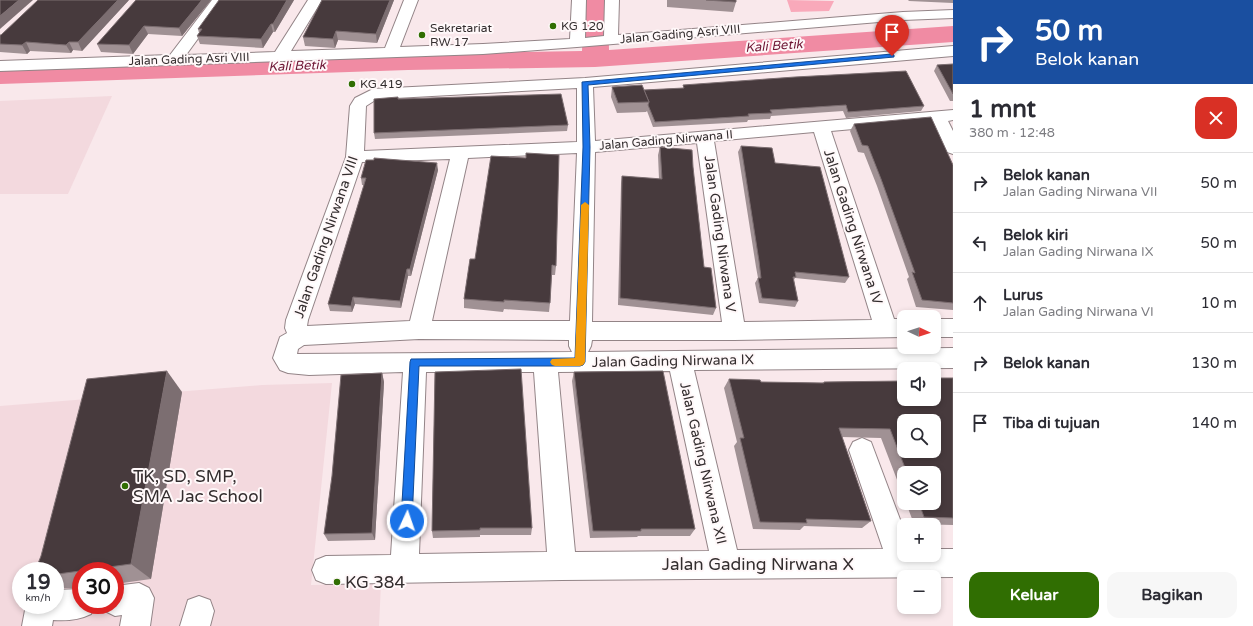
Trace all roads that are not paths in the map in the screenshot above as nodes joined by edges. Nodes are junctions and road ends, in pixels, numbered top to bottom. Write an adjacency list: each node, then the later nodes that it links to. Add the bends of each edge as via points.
1 (219, 0): 13 (street)
2 (315, 0): 12 (street)
3 (411, 0): 11 (street)
4 (579, 0): 8 (street)
5 (612, 0): 7 (street)
6 (953, 14): 7 (street, Jalan Gading Asri VIII, via 900,11)
7 (610, 40): 8 (street, Jalan Gading Asri VIII)
8 (578, 43): 11 (street, Jalan Gading Asri VIII)
9 (953, 51): 16 (street, Jalan Gading Nirwana VIII)
10 (91, 52): 14 (street)
11 (392, 52): 12 (street, Jalan Gading Asri VIII)
12 (280, 56): 13 (street, Jalan Gading Asri VIII)
13 (174, 60): 14 (street, Jalan Gading Asri VIII)
14 (81, 63): 15 (street, Jalan Gading Asri VIII)
15 (0, 66)
16 (585, 83): 20 (street); 23 (street, Jalan Gading Nirwana VIII, via 373,94 361,101 358,106)
17 (945, 115): 18 (street, Jalan Gading Nirwana II); 21 (street)
18 (821, 126): 19 (street, Jalan Gading Nirwana II); 24 (street, Jalan Gading Nirwana IV)
19 (705, 138): 20 (street, Jalan Gading Nirwana II); 29 (street, Jalan Gading Nirwana V)
20 (586, 147): 22 (street, Jalan Gading Nirwana II); 28 (street)
21 (953, 148)
22 (460, 152): 23 (street, Jalan Gading Nirwana II); 27 (street)
23 (355, 157): 30 (street, Jalan Gading Nirwana VIII, via 297,320)
24 (895, 328): 29 (street, Jalan Gading Nirwana IX)
25 (941, 328): 26 (street)
26 (953, 328)
27 (419, 330): 28 (street, Jalan Gading Nirwana VIII); 30 (street, Jalan Gading Nirwana VIII)
28 (581, 331): 29 (street, Jalan Gading Nirwana IX); 35 (street, Jalan Gading Nirwana IX)
29 (734, 331)
30 (299, 336): 33 (street, Jalan Gading Nirwana VIII, via 288,344 285,358 288,363 310,365)
31 (953, 358): 32 (street, Jalan Gading Nirwana IX)
32 (680, 361): 35 (street, Jalan Gading Nirwana IX); 39 (street, Jalan Gading Nirwana XII)
33 (415, 362): 34 (street); 41 (street)
34 (545, 362): 35 (street); 40 (street)
35 (580, 362)
36 (862, 450): 37 (street)
37 (902, 563): 38 (street, Jalan Gading Nirwana X); 39 (street, Jalan Gading Nirwana X)
38 (953, 563)
39 (726, 564): 40 (street, Jalan Gading Nirwana X)
40 (562, 566): 41 (street, Jalan Gading Nirwana X)
41 (404, 568): 42 (street, Jalan Gading Nirwana X)
42 (326, 570)
43 (124, 600): 46 (street, via 139,598)
44 (39, 614): 45 (street)
45 (37, 626)
46 (135, 626)

